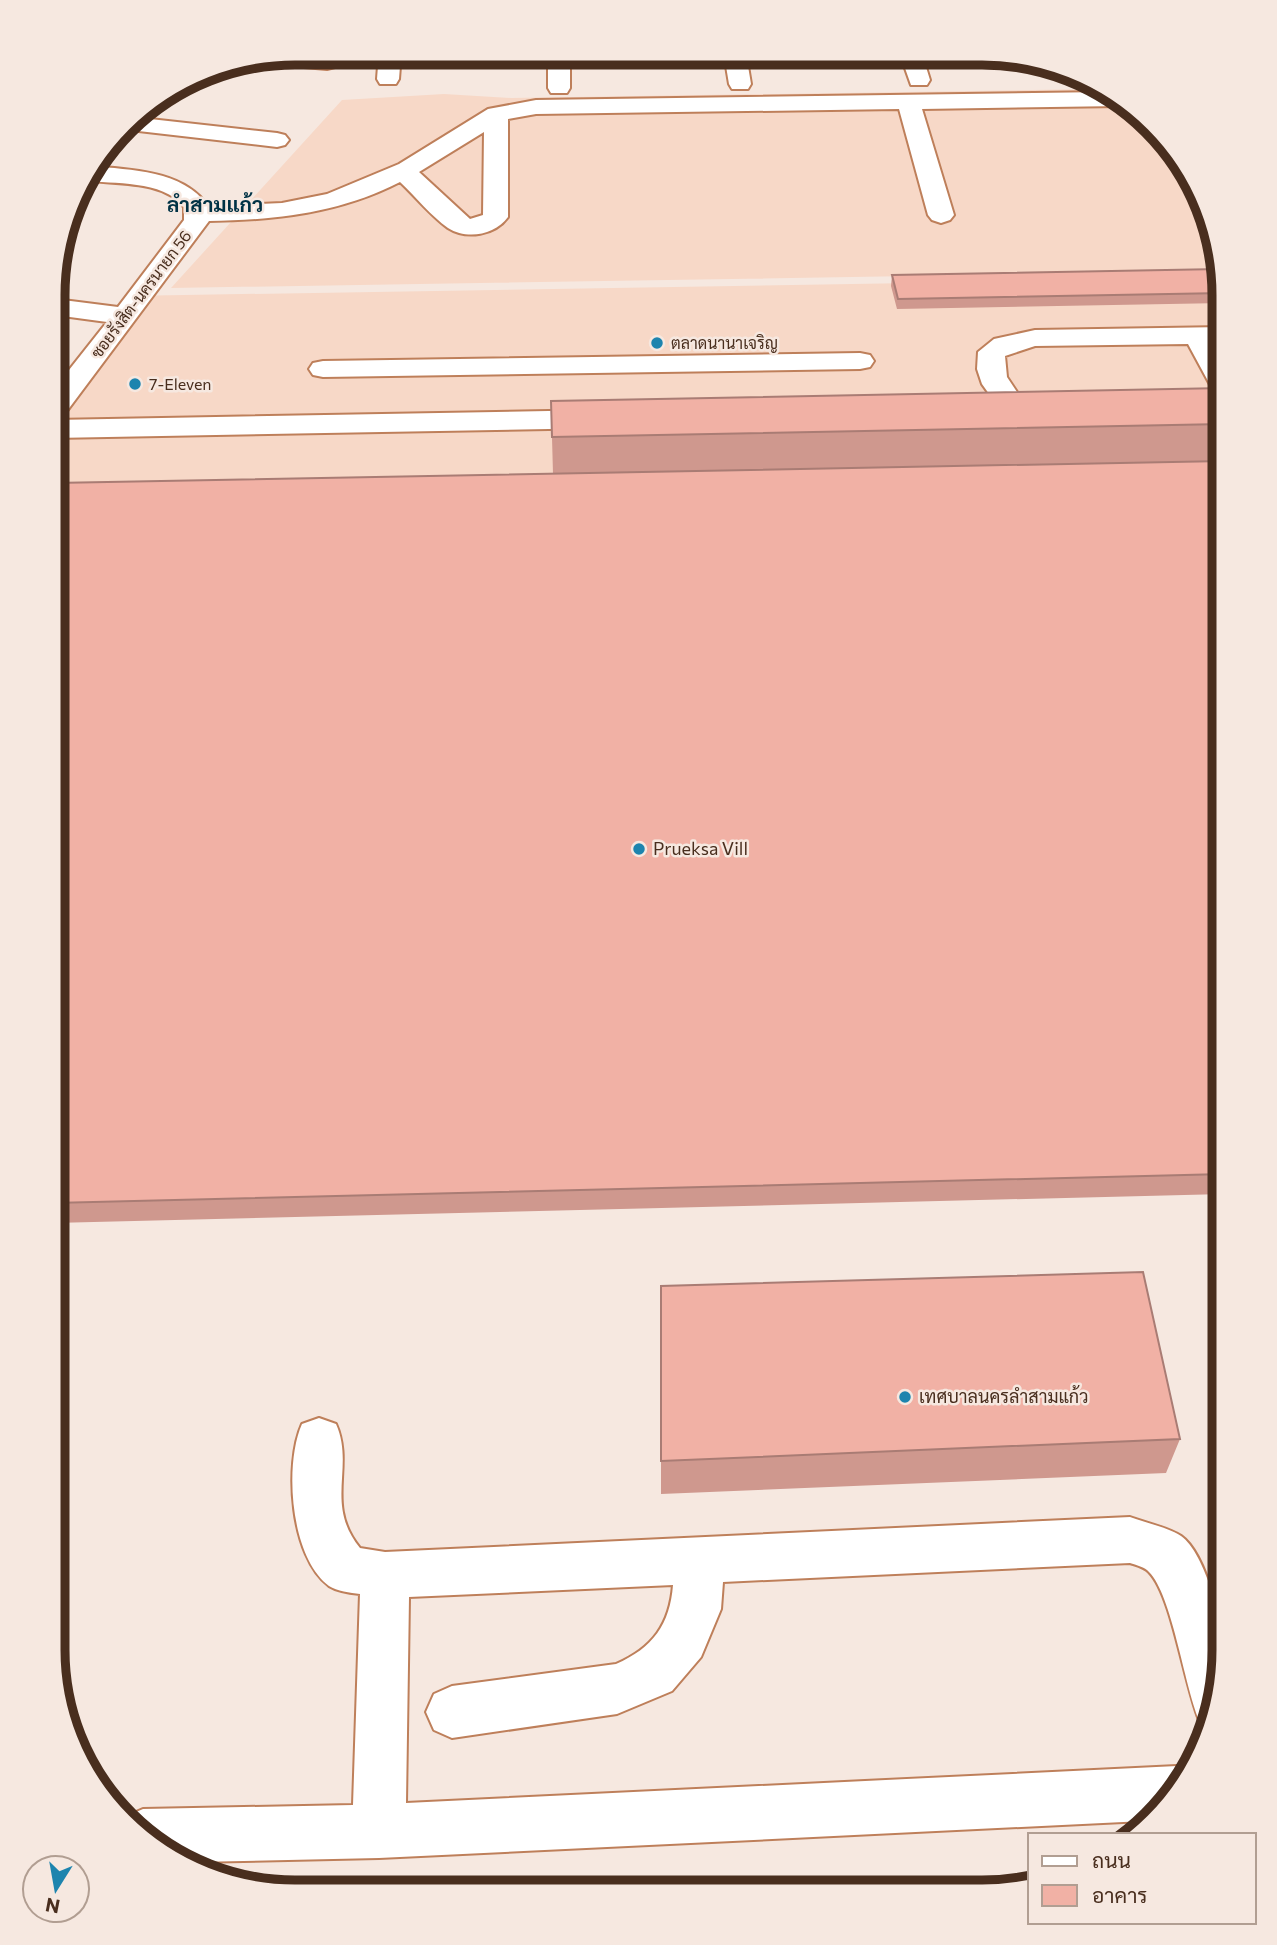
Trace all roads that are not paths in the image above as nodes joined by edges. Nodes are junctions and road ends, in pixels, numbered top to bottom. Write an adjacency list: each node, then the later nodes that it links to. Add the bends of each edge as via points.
1 (389, 65): 5 (street)
2 (559, 65): 7 (street)
3 (737, 65): 6 (street)
4 (912, 65): 8 (street)
5 (388, 79)
6 (740, 84)
7 (559, 88)
8 (914, 91): 9 (street); 10 (street, via 536,107); 16 (street)
9 (1103, 98)
10 (496, 114): 13 (street); 13 (street, via 495,217 489,224 466,227 458,223)
11 (140, 125): 12 (street)
12 (277, 139)
13 (404, 172): 15 (street, via 312,206)
14 (98, 175): 15 (street, ซอยรังสิต-นครนายก 56, via 175,187 189,194)
15 (198, 214): 18 (street, ซอยรังสิต-นครนายก 56)
16 (940, 215)
17 (65, 308): 18 (street)
18 (125, 316): 25 (street, ซอยรังสิต-นครนายก 56)
19 (1197, 335): 20 (street); 21 (street); 26 (street, via 1035,338 1004,345 992,352 988,364 993,380)
20 (1212, 335)
21 (1212, 359)
22 (860, 361): 23 (street)
23 (587, 366): 24 (street); 28 (street)
24 (323, 369)
25 (65, 395)
26 (1017, 413)
27 (633, 419): 28 (street)
28 (592, 420): 29 (street)
29 (65, 429)
30 (319, 1439): 32 (street, via 316,1506 327,1545 346,1569)
31 (700, 1561): 32 (street); 33 (street, via 1130,1540 1166,1553 1183,1579); 34 (street, via 696,1609 683,1640 653,1674 617,1689)
32 (385, 1575): 36 (street)
33 (1210, 1678)
34 (452, 1712)
35 (1162, 1794): 36 (street)
36 (379, 1831): 37 (street)
37 (159, 1836)

